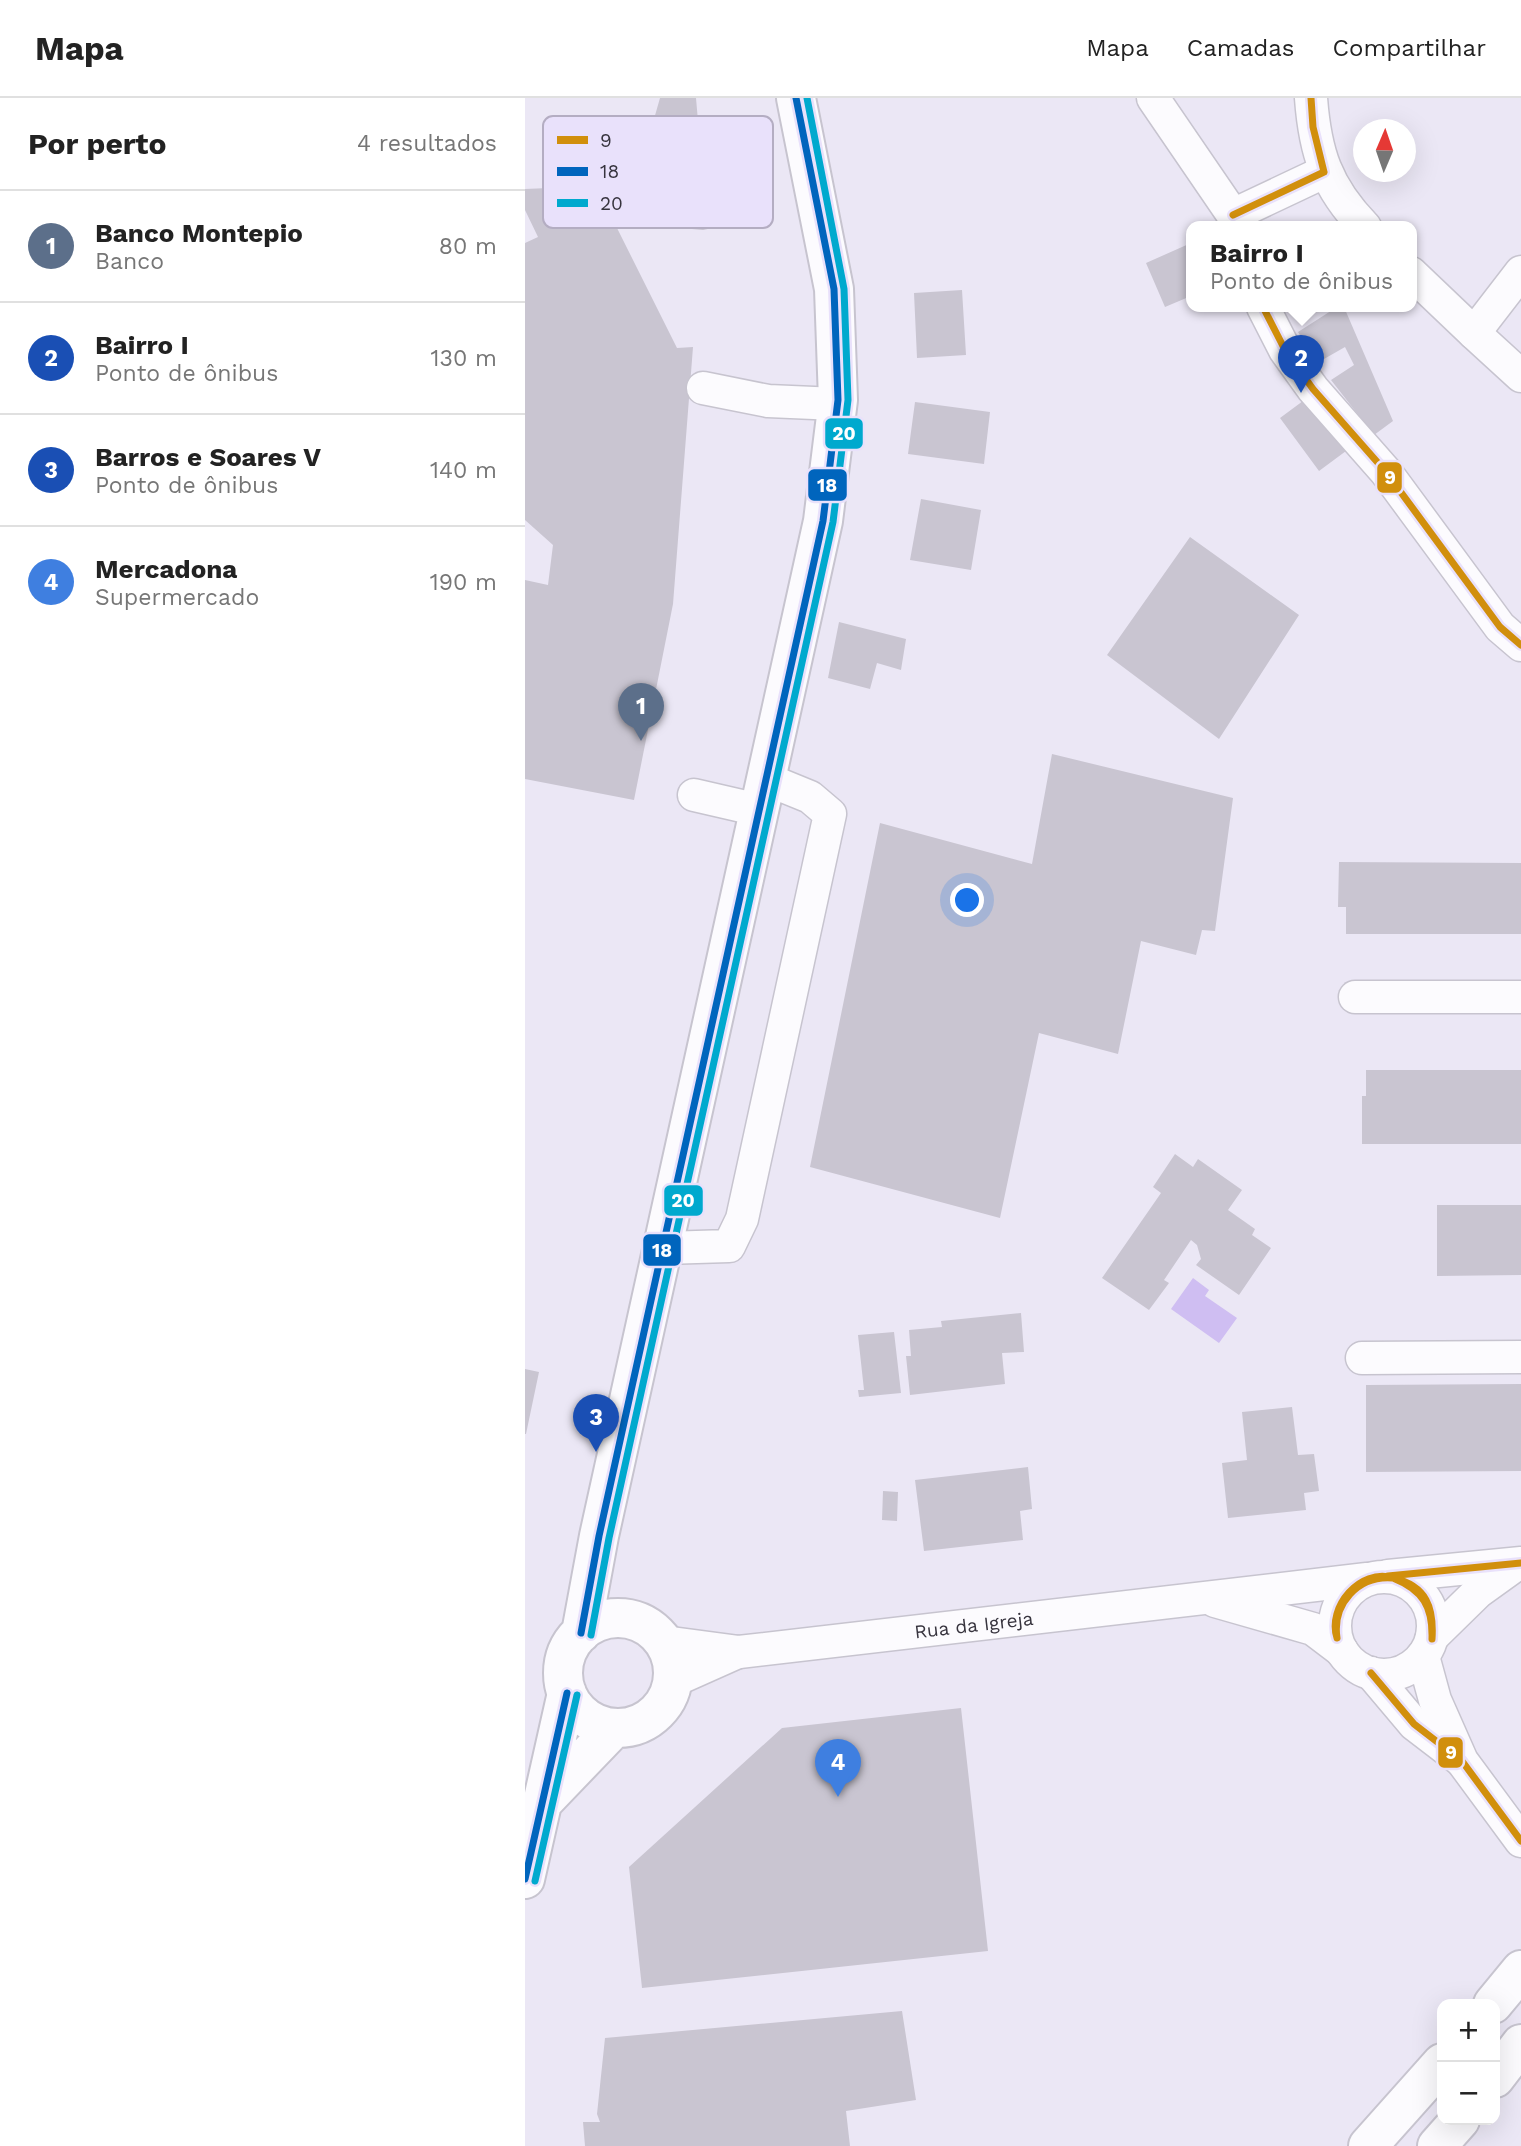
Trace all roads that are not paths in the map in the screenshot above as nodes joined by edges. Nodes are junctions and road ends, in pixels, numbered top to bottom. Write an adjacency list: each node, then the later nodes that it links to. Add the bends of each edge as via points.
1 (796, 98): 13 (main road, via 834,289)
2 (1153, 98): 6 (street)
3 (1311, 98): 4 (street)
4 (1324, 172): 5 (street); 6 (street)
5 (1357, 218)
6 (1233, 221)
7 (1521, 272): 10 (street)
8 (1417, 277): 10 (street)
9 (1266, 312): 14 (street, via 1285,350 1314,389 1386,472 1500,627)
10 (1481, 323): 11 (street)
11 (1515, 366)
12 (702, 388): 13 (street, via 768,401)
13 (837, 404): 16 (main road, via 823,521)
14 (1521, 645)
15 (694, 795): 16 (street)
16 (763, 795): 19 (main road); 19 (street, via 810,797 830,814 748,1192 729,1246)
17 (1355, 996): 18 (street)
18 (1521, 997)
19 (664, 1248): 22 (main road)
20 (1521, 1357): 21 (street)
21 (1362, 1358)
22 (599, 1536): 26 (main road); 27 (main road)
23 (1520, 1563): 24 (street, Rua da Igreja); 29 (street, via 1478,1592)
24 (1378, 1578): 25 (street, Rua da Igreja); 29 (street, via 1408,1583 1425,1597 1433,1616); 30 (street, via 1352,1588 1341,1601 1335,1635)
25 (1207, 1598): 30 (street, Rua da Igreja, via 1313,1629); 31 (street, Rua da Igreja)
26 (628, 1619): 27 (main road, via 611,1619); 28 (main road, via 648,1627)
27 (581, 1633): 34 (main road, via 565,1661)
28 (664, 1642): 31 (street, Rua da Igreja); 33 (main road)
29 (1428, 1647): 32 (street, via 1408,1669 1390,1675); 36 (street, via 1436,1700)
30 (1342, 1651): 32 (street, via 1353,1664)
31 (739, 1652): 33 (street, Rua da Igreja)
32 (1371, 1673): 36 (street, via 1414,1724)
33 (673, 1681): 35 (main road, via 669,1697 653,1716 631,1727)
34 (567, 1693): 35 (main road, via 585,1717); 37 (main road)
35 (614, 1728): 37 (main road)
36 (1462, 1760): 38 (street)
37 (542, 1803): 39 (main road)
38 (1521, 1841)
39 (525, 1879)
40 (1521, 1970): 41 (main road)
41 (1497, 1999)
42 (1521, 2044): 44 (main road)
43 (1437, 2069): 46 (main road)
44 (1500, 2071)
45 (1456, 2125): 47 (main road)
46 (1368, 2146)
47 (1437, 2146)

